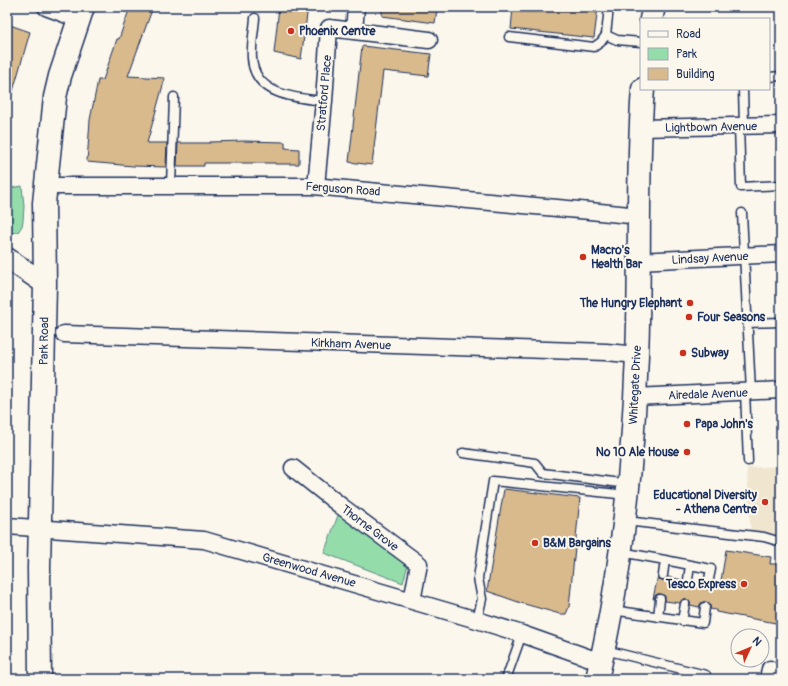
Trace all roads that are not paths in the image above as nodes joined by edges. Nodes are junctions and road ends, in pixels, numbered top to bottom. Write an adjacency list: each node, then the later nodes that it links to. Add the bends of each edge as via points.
1 (46, 7): 5 (street)
2 (356, 7): 8 (street)
3 (610, 7): 9 (lane)
4 (654, 7): 7 (main road)
5 (80, 13): 22 (main road, Park Road, via 55,97)
6 (255, 18): 18 (lane, via 252,59 261,82 285,95)
7 (651, 18)
8 (354, 31): 11 (street, Stratford Place); 18 (street, Stratford Place, via 329,28)
9 (606, 34): 10 (lane, via 601,42 594,46); 12 (lane, via 617,40)
10 (509, 37)
11 (429, 40)
12 (640, 42)
13 (781, 76): 14 (lane)
14 (770, 77)
15 (643, 90): 21 (main road, Whitegate Drive)
16 (743, 90): 20 (lane)
17 (174, 97): 23 (lane)
18 (324, 101): 24 (street, Stratford Place)
19 (781, 125): 20 (street, Lightbown Avenue)
20 (742, 126): 21 (street, Lightbown Avenue); 25 (lane, via 741,187)
21 (640, 128): 27 (main road, Whitegate Drive)
22 (46, 186): 23 (street, Ferguson Road); 32 (main road, Park Road)
23 (171, 186): 24 (street, Ferguson Road)
24 (316, 186): 27 (street, Ferguson Road)
25 (781, 186)
26 (742, 213): 29 (lane)
27 (639, 216): 31 (main road, Whitegate Drive)
28 (781, 254): 29 (street, Lindsay Avenue)
29 (744, 256): 31 (street, Lindsay Avenue); 34 (lane)
30 (7, 258): 32 (street)
31 (638, 261): 36 (main road, Whitegate Drive)
32 (45, 284): 46 (main road, Park Road)
33 (781, 322): 34 (lane)
34 (748, 323): 38 (lane)
35 (64, 334): 36 (street, Kirkham Avenue)
36 (637, 355): 39 (main road, Whitegate Drive)
37 (781, 390): 38 (street, Airedale Avenue)
38 (748, 392): 39 (street, Airedale Avenue); 41 (lane)
39 (635, 396): 43 (main road, Whitegate Drive)
40 (463, 453): 43 (lane, via 535,463 543,473)
41 (748, 461)
42 (293, 468): 55 (street, Thorne Grove, via 419,564)
43 (628, 490): 44 (main road, Whitegate Drive); 60 (lane, via 494,481 478,578 482,599)
44 (625, 521): 47 (lane, via 764,537); 48 (main road, Whitegate Drive)
45 (7, 526): 46 (street, Greenwood Avenue)
46 (40, 528): 55 (street, Greenwood Avenue, via 204,540); 65 (main road, Park Road)
47 (781, 542)
48 (621, 552): 49 (lane); 58 (main road, Whitegate Drive)
49 (665, 560): 50 (lane); 51 (lane)
50 (690, 565): 52 (lane); 53 (lane, via 711,569)
51 (663, 575)
52 (688, 580)
53 (708, 584)
54 (660, 599): 59 (lane)
55 (412, 600): 60 (street, Greenwood Avenue)
56 (685, 604): 61 (lane)
57 (705, 607): 61 (lane, via 702,623)
58 (612, 610): 59 (lane); 63 (main road, Whitegate Drive)
59 (658, 617): 61 (lane)
60 (477, 620): 62 (street, Greenwood Avenue)
61 (682, 621)
62 (522, 634): 63 (street, Greenwood Avenue); 66 (lane)
63 (601, 664): 64 (lane)
64 (706, 675)
65 (40, 679)
66 (506, 679)

